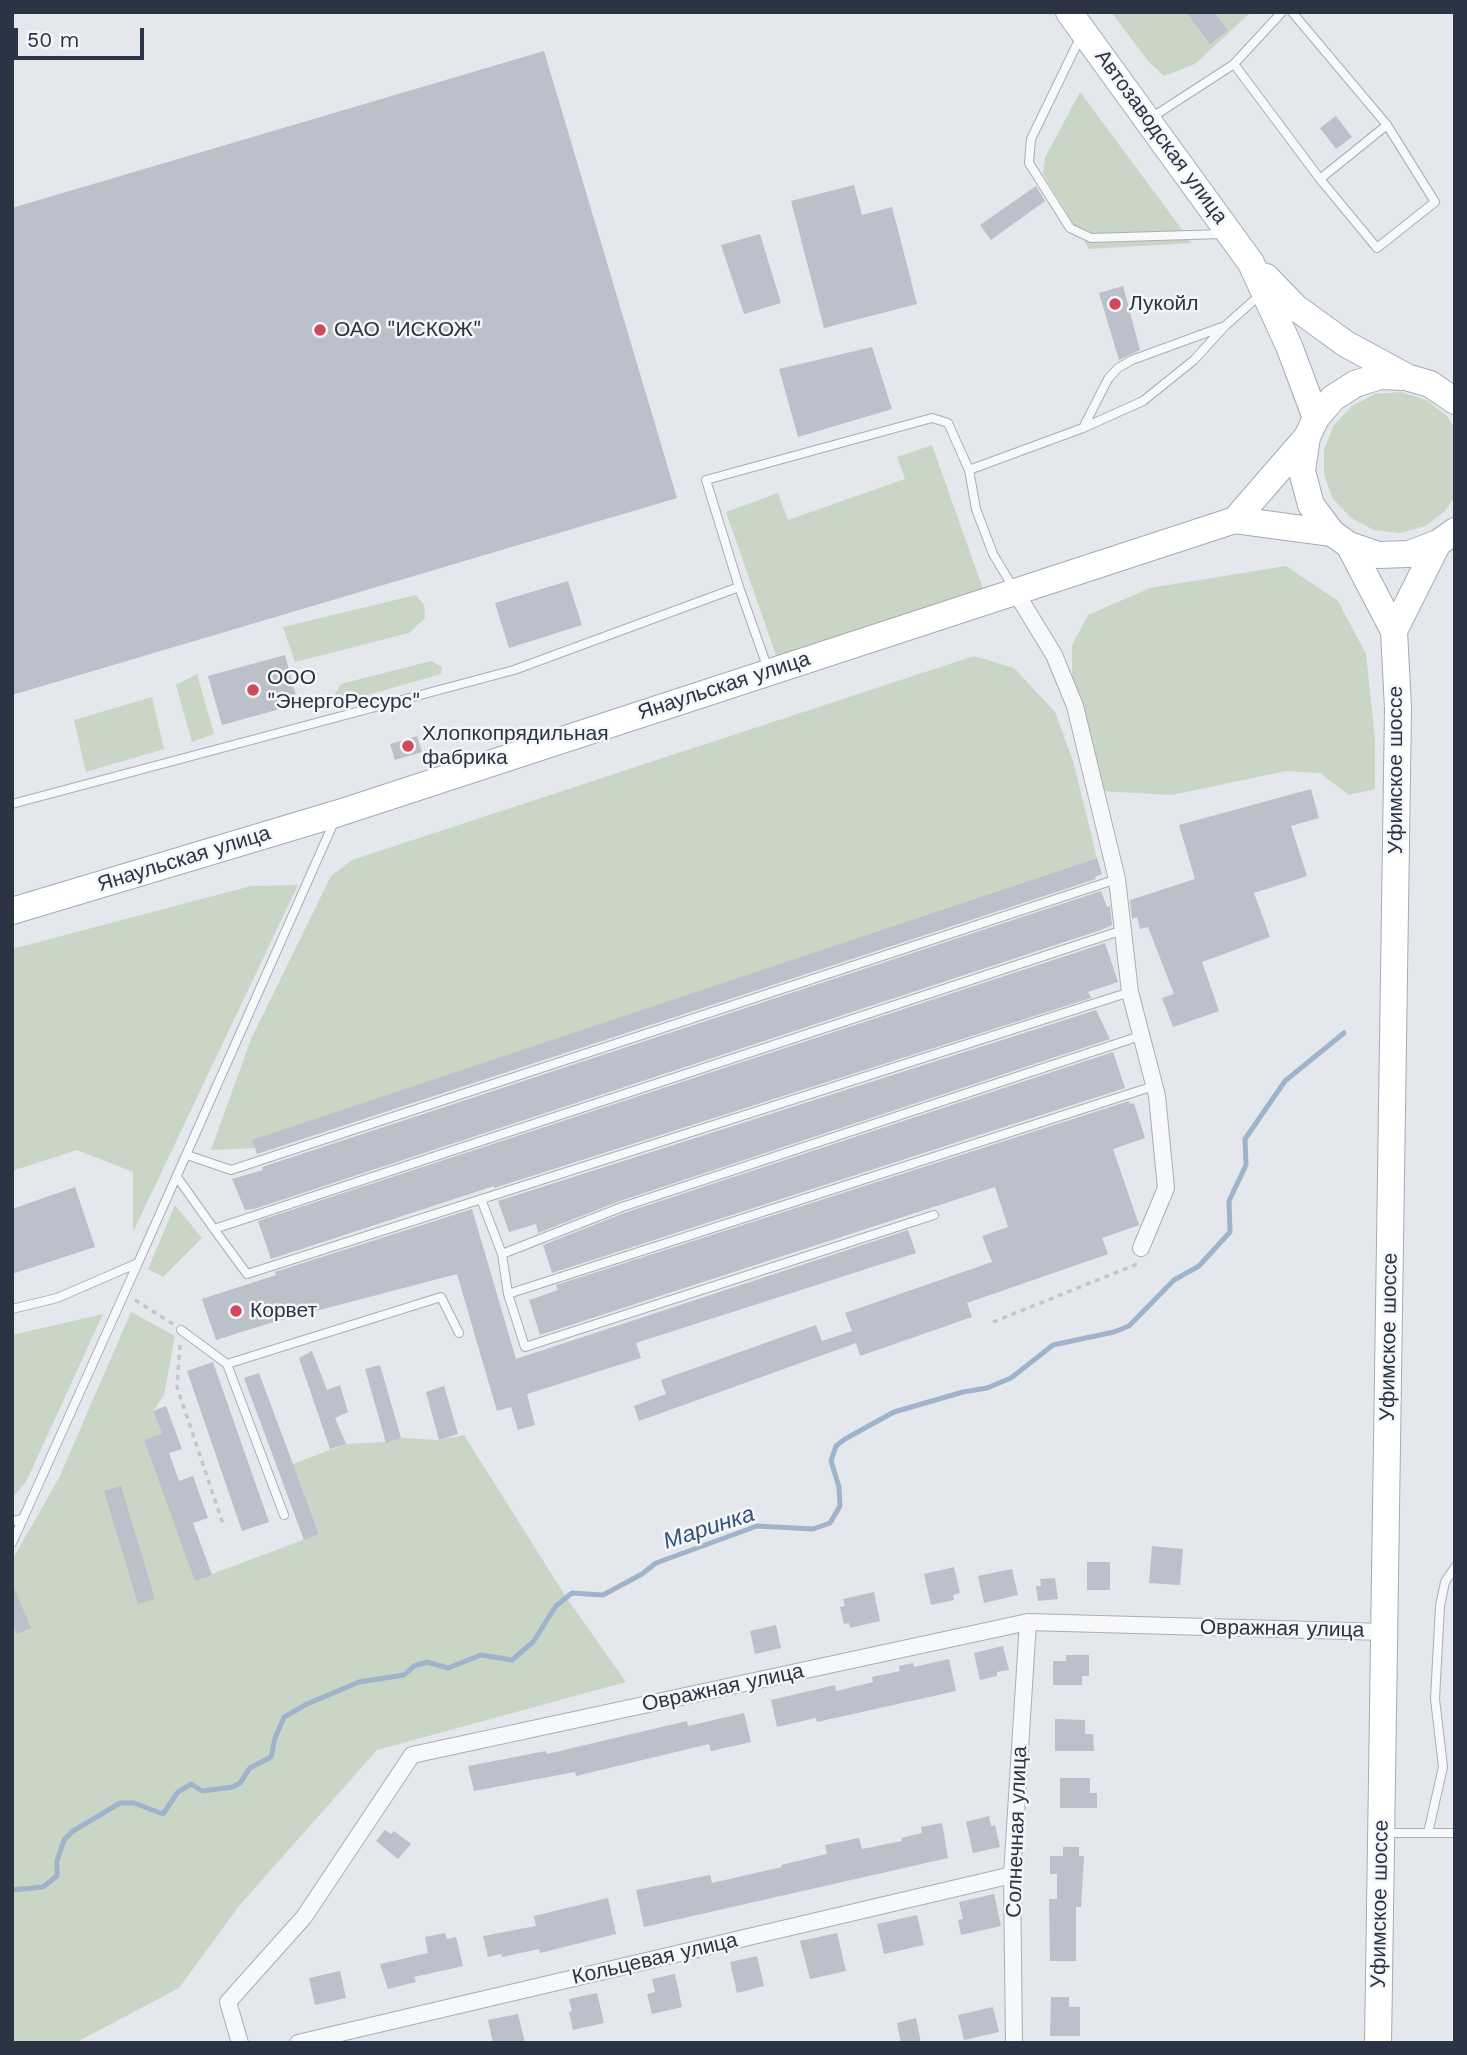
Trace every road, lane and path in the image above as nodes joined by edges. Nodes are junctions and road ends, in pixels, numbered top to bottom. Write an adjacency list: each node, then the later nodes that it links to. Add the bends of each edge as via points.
1 (1282, 12): 4 (lane)
2 (1292, 12): 6 (lane)
3 (1076, 22): 5 (main road, Автозаводская улица); 8 (lane, via 1031,139 1029,163 1070,228 1091,238)
4 (1234, 64): 5 (lane); 7 (lane)
5 (1148, 119): 8 (main road, Автозаводская улица)
6 (1387, 125): 7 (lane); 7 (lane, via 1435,202 1377,248)
7 (1320, 179)
8 (1232, 234): 9 (main road, Автозаводская улица)
9 (1251, 263): 10 (main road); 12 (main road, via 1295,307 1346,344)
10 (1265, 291): 11 (lane); 14 (main road, via 1289,346)
11 (1225, 326): 15 (lane, via 1194,360 1143,401); 15 (lane, via 1118,368)
12 (1406, 377): 13 (main road, via 1430,384); 14 (main road, via 1380,376 1355,384 1333,398)
13 (1455, 401)
14 (1311, 427): 17 (main road); 19 (main road, via 1302,471 1311,505)
15 (1083, 428): 16 (lane)
16 (969, 470): 20 (lane, via 948,423 932,418 706,480); 21 (lane, via 976,509 993,554)
17 (1235, 520): 19 (main road); 21 (main road, Янаульская улица)
18 (1446, 537): 19 (main road, via 1409,554 1378,555); 22 (main road)
19 (1340, 539): 22 (main road)
20 (739, 587): 23 (lane); 24 (lane, via 514,670)
21 (1015, 591): 23 (main road, Янаульская улица); 26 (street, via 1054,655 1075,706)
22 (1394, 631): 54 (main road, Уфимское шоссе, via 1398,708)
23 (769, 671): 25 (main road, Янаульская улица)
24 (12, 804)
25 (338, 813): 27 (main road, Янаульская улица); 32 (lane)
26 (1117, 878): 28 (street); 32 (lane, via 232,1170)
27 (12, 911)
28 (1123, 930): 29 (street); 36 (lane)
29 (1130, 992): 30 (street); 34 (lane)
30 (1140, 1036): 31 (street); 38 (lane, via 622,1207)
31 (1154, 1086): 37 (street, via 1166,1188); 41 (lane)
32 (187, 1155): 33 (lane)
33 (177, 1177): 36 (lane); 39 (lane)
34 (481, 1199): 36 (lane, via 247,1274); 38 (lane)
35 (934, 1215): 41 (lane, via 525,1347)
36 (214, 1229)
37 (1141, 1248): 43 (path, via 1135,1265)
38 (502, 1254): 41 (lane)
39 (138, 1263): 40 (lane); 42 (lane, via 57,1298)
40 (125, 1293): 44 (path); 48 (lane)
41 (508, 1294)
42 (12, 1309)
43 (993, 1322)
44 (181, 1330): 46 (lane); 50 (path, via 177,1387)
45 (458, 1333): 46 (lane, via 441,1297)
46 (227, 1364): 47 (lane)
47 (284, 1515)
48 (23, 1519): 49 (lane); 51 (lane)
49 (12, 1521)
50 (223, 1524)
51 (12, 1543)
52 (1455, 1567): 56 (lane, via 1445,1582 1440,1606 1435,1699 1443,1767)
53 (1028, 1622): 54 (street, Овражная улица); 58 (street, Солнечная улица); 59 (street, Овражная улица, via 412,1755 304,1917 228,2002)
54 (1385, 1632): 55 (main road, Уфимское шоссе)
55 (1382, 1833): 56 (lane); 62 (main road, Уфимское шоссе)
56 (1429, 1833): 57 (lane)
57 (1455, 1833)
58 (1012, 1875): 60 (street, Кольцевая улица); 61 (street, Солнечная улица)
59 (240, 2043)
60 (298, 2043)
61 (1014, 2043)
62 (1378, 2043)

